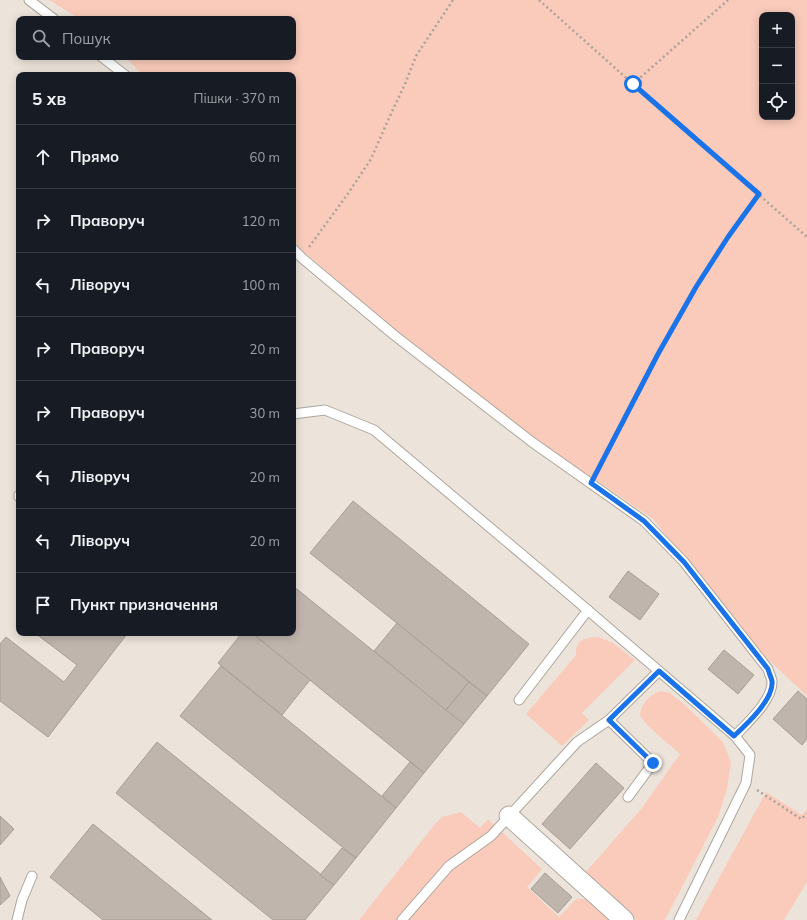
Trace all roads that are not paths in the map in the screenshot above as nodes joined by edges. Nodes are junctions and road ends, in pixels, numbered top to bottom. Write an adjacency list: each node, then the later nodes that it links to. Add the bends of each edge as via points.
1 (29, 0): 2 (lane)
2 (50, 16)
3 (106, 60): 4 (lane)
4 (121, 72)
5 (296, 252): 11 (lane, via 394,335 532,442 644,521 684,562 768,669 772,682 768,696 758,712)
6 (296, 414): 7 (lane, via 325,410 374,430)
7 (588, 610): 8 (lane); 9 (lane)
8 (659, 671): 10 (lane); 11 (lane)
9 (519, 700)
10 (609, 720): 12 (lane, via 653,763); 13 (lane, via 577,742)
11 (734, 736): 18 (lane, via 750,755 746,783)
12 (628, 797)
13 (509, 816): 16 (lane, via 491,836 449,866); 17 (street)
14 (32, 876): 15 (lane)
15 (17, 920)
16 (402, 920)
17 (624, 920)
18 (679, 920)

